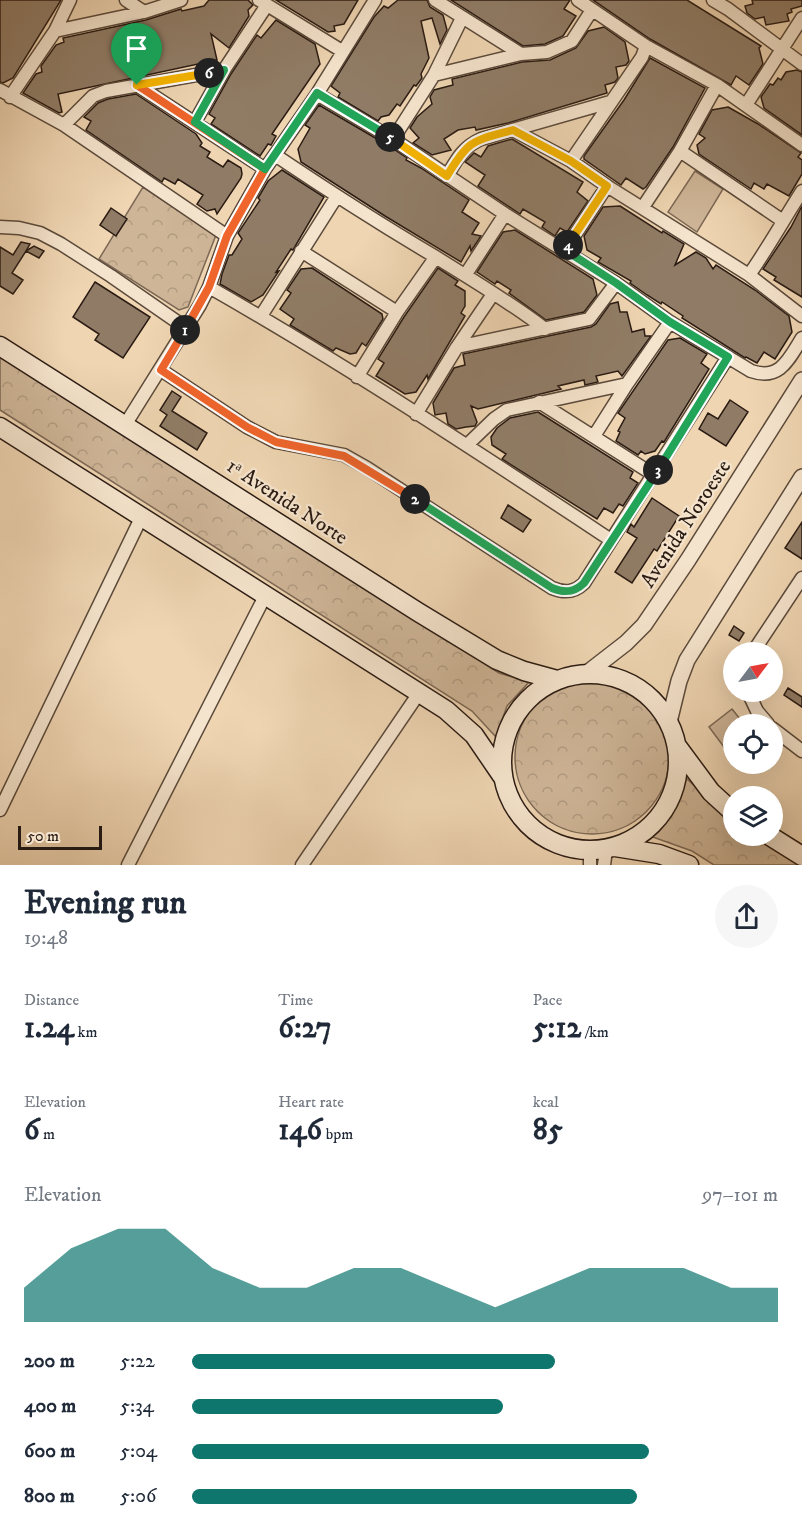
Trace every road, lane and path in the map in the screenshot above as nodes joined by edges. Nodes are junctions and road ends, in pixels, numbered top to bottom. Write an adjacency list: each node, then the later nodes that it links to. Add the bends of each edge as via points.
1 (70, 0): 14 (street)
2 (126, 0): 11 (street)
3 (181, 0): 11 (street)
4 (375, 0): 17 (street)
5 (435, 0): 12 (street)
6 (578, 0): 10 (street)
7 (713, 0): 9 (street)
8 (263, 3): 17 (street); 20 (street)
9 (731, 4): 16 (street)
10 (592, 10): 15 (street); 18 (street, via 572,41 547,52)
11 (144, 12): 14 (street)
12 (462, 18): 18 (street); 21 (street)
13 (802, 18): 16 (street)
14 (56, 31): 25 (street)
15 (646, 46): 23 (street); 26 (street)
16 (782, 50): 19 (street); 27 (street)
17 (342, 51): 24 (street)
18 (521, 54): 21 (street)
19 (802, 64)
20 (224, 70): 22 (street); 28 (street)
21 (434, 75): 31 (street)
22 (137, 85): 28 (street); 29 (street, via 93,96)
23 (717, 85): 27 (street); 33 (street)
24 (317, 93): 31 (street); 34 (street)
25 (5, 94): 29 (street)
26 (610, 102): 30 (street); 35 (street)
27 (746, 105): 32 (street)
28 (195, 122): 36 (street)
29 (64, 125): 45 (street)
30 (513, 130): 35 (street); 37 (street, via 469,144)
31 (393, 139): 37 (street)
32 (802, 146)
33 (680, 151): 41 (street); 43 (street)
34 (276, 155): 36 (street); 40 (street)
35 (571, 161): 38 (street)
36 (265, 169): 45 (street)
37 (447, 176): 42 (street)
38 (607, 186): 41 (street); 46 (street)
39 (802, 191): 43 (street)
40 (337, 196): 47 (street); 48 (street)
41 (643, 207): 50 (street)
42 (505, 214): 46 (street); 49 (street)
43 (783, 221): 50 (street)
44 (0, 226): 58 (street, via 39,233 61,244)
45 (227, 236): 52 (street)
46 (565, 250): 51 (street)
47 (301, 251): 54 (street); 56 (street)
48 (435, 258): 49 (street); 54 (street)
49 (466, 274): 53 (street)
50 (749, 275): 55 (street)
51 (616, 283): 57 (street); 59 (street, via 589,318)
52 (209, 287): 56 (street); 58 (street)
53 (493, 294): 59 (street); 62 (street)
54 (398, 312): 65 (street)
55 (802, 315)
56 (261, 316): 65 (street)
57 (670, 322): 63 (street); 67 (street)
58 (186, 328): 64 (street)
59 (545, 329): 62 (street)
60 (802, 338): 63 (street, via 788,362 770,373 751,371)
61 (0, 346): 70 (main road, 1ᵃ Avenida Norte)
62 (457, 347): 69 (street)
63 (728, 357): 74 (street)
64 (161, 370): 70 (street); 77 (street, via 276,442 344,456 367,468 558,590 579,588)
65 (357, 377): 69 (street)
66 (802, 380): 81 (street, Avenida Noroeste, via 644,625)
67 (627, 384): 68 (street); 72 (street)
68 (539, 402): 72 (street); 73 (street, via 500,413)
69 (416, 414): 73 (street)
70 (125, 425): 82 (main road, 1ᵃ Avenida Norte, via 497,660)
71 (0, 427): 76 (main road)
72 (594, 436): 74 (street)
73 (467, 445): 77 (street)
74 (654, 475): 77 (street)
75 (802, 477): 84 (street, via 687,660)
76 (141, 518): 79 (main road); 90 (street)
77 (610, 540)
78 (802, 578): 80 (street)
79 (265, 596): 83 (main road); 94 (street)
80 (759, 642)
81 (586, 674): 82 (main road); 84 (main road, via 611,676 634,686 654,702)
82 (557, 680): 88 (main road, via 532,695 513,718 502,746)
83 (419, 693): 88 (main road, via 474,735); 95 (street)
84 (669, 723): 86 (main road)
85 (783, 736): 87 (street)
86 (677, 746): 89 (main road); 92 (main road, via 678,771 672,795 659,818 639,836)
87 (802, 751)
88 (502, 776): 92 (main road, via 510,800 524,821 543,837 566,848)
89 (723, 803)
90 (0, 810)
91 (783, 844): 93 (main road)
92 (601, 856): 96 (main road, via 659,854)
93 (802, 856)
94 (128, 865)
95 (302, 865)
96 (688, 865)

